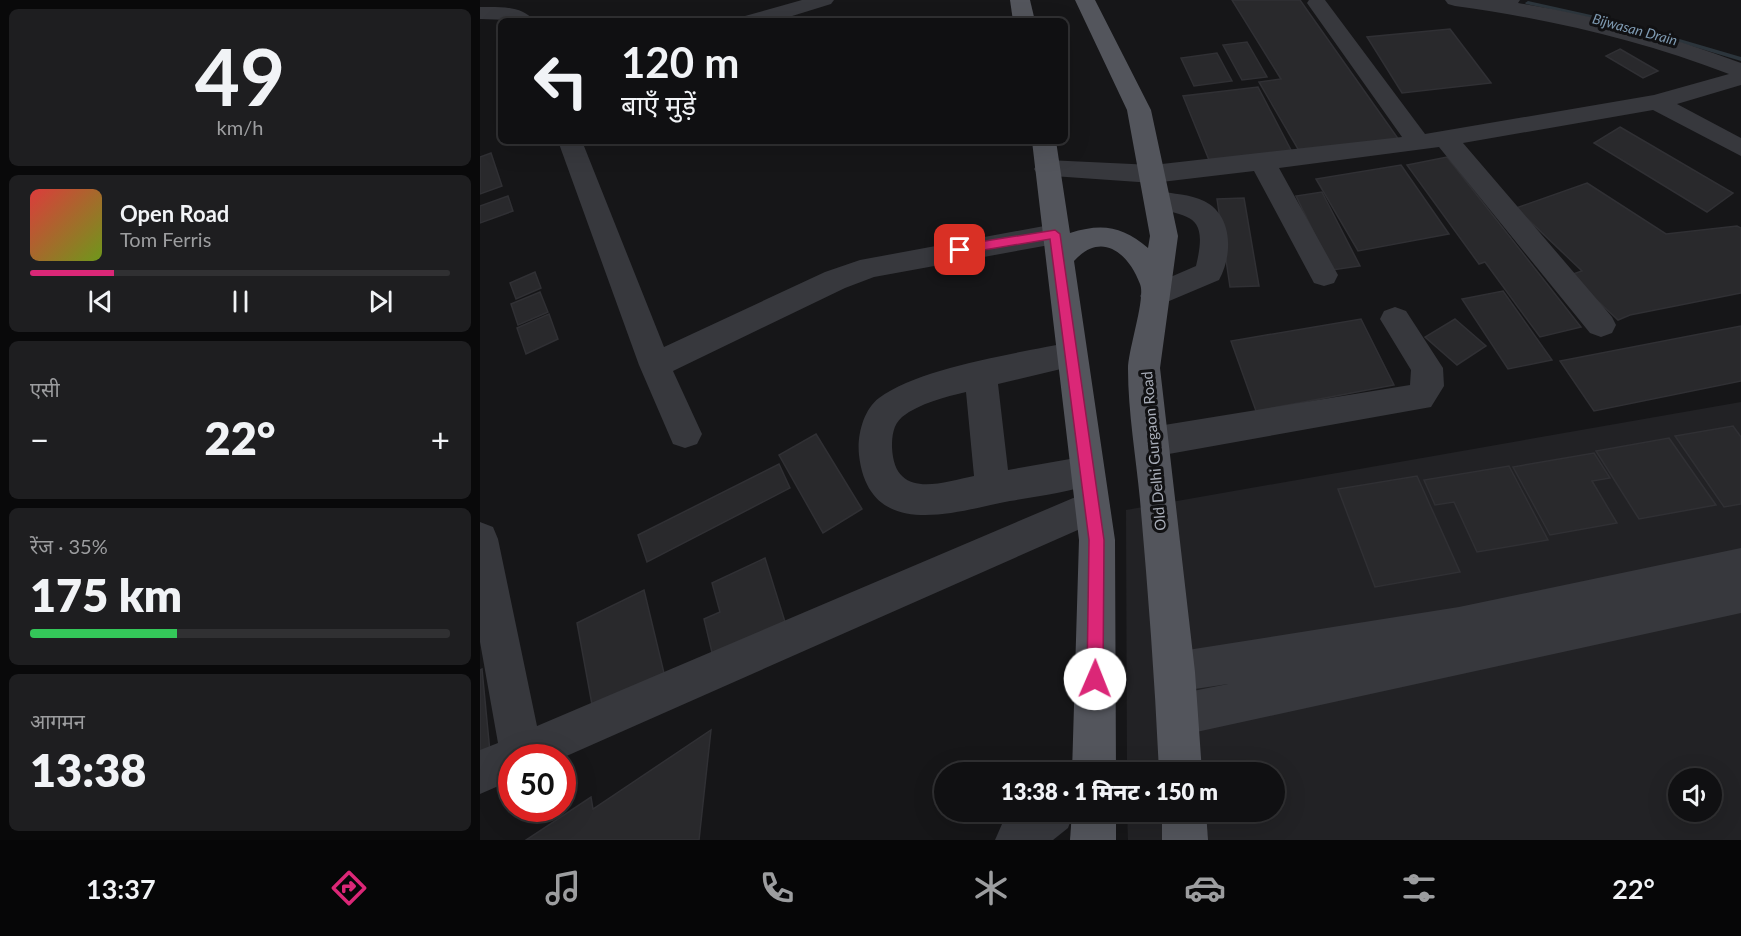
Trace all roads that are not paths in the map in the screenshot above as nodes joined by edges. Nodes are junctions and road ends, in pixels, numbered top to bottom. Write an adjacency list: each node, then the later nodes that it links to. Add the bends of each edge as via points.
1 (824, 0): 9 (street)
2 (1020, 0): 10 (main road)
3 (1085, 0): 19 (main road, Old Delhi Gurgaon Road, via 1139,110)
4 (1455, 0): 6 (street)
5 (1317, 3): 14 (street)
6 (1505, 3): 11 (street, via 1628,31)
7 (480, 13): 8 (street, via 506,13)
8 (517, 18)
9 (763, 18)
10 (1023, 18)
11 (1741, 70)
12 (1741, 78): 13 (street)
13 (1656, 102): 14 (street); 16 (street)
14 (1432, 140): 18 (street); 24 (street)
15 (571, 144): 26 (street)
16 (1741, 148)
17 (1045, 155): 19 (street); 20 (main road)
18 (1262, 161): 19 (street); 21 (street)
19 (1155, 187): 22 (main road, Old Delhi Gurgaon Road, via 1164,236); 22 (street, via 1196,208 1210,222 1216,246 1209,272)
20 (1056, 247): 22 (main road, via 1100,235 1123,242 1140,257); 25 (main road); 26 (street, via 870,267)
21 (1324, 275)
22 (1156, 292): 29 (main road, Old Delhi Gurgaon Road, via 1144,368)
23 (1395, 319): 29 (street, via 1427,368 1428,386 1420,397)
24 (1601, 325)
25 (1071, 355): 27 (street); 30 (main road)
26 (655, 365): 28 (street)
27 (981, 376): 31 (street); 31 (street, via 928,389 889,408 877,427 875,448 879,471 891,491 906,499 928,501)
28 (685, 434)
29 (1152, 442): 35 (main road, Old Delhi Gurgaon Road)
30 (1089, 488): 31 (street); 38 (street); 39 (main road, via 1097,540)
31 (993, 489)
32 (480, 538): 37 (street)
33 (1741, 566): 35 (street, via 1459,627)
34 (1741, 594): 36 (street)
35 (1175, 672): 36 (main road, Old Delhi Gurgaon Road)
36 (1178, 715): 40 (main road, Old Delhi Gurgaon Road)
37 (519, 744)
38 (540, 744)
39 (1094, 762)
40 (1180, 762)
41 (498, 764): 42 (street)
42 (480, 772)
43 (1040, 822): 46 (street)
44 (1094, 822): 47 (main road)
45 (1184, 822): 48 (main road)
46 (1018, 840)
47 (1093, 840)
48 (1185, 840)

